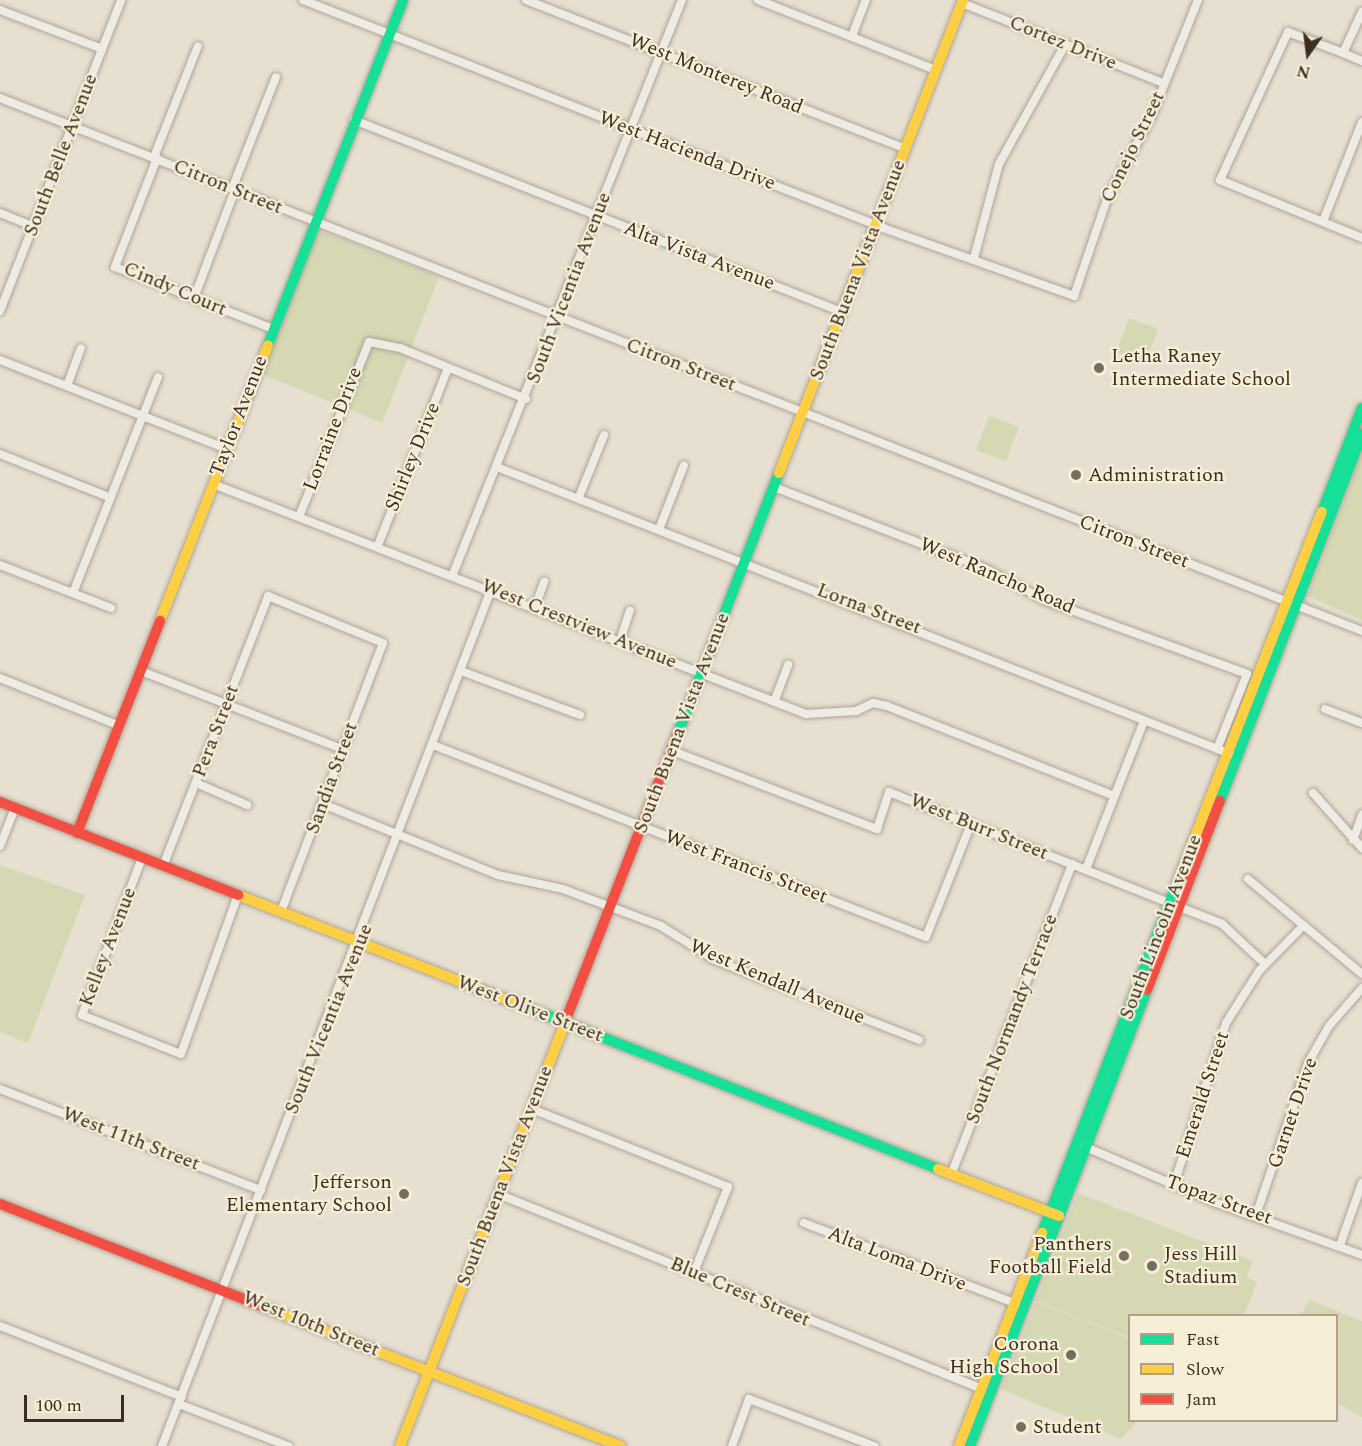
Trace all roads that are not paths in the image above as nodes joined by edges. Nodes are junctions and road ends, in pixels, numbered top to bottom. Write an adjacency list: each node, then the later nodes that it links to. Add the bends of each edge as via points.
1 (121, 0): 17 (street, South Belle Avenue)
2 (303, 0): 13 (street, West Hacienda Drive)
3 (403, 0): 13 (street, Taylor Avenue)
4 (526, 0): 18 (street, West Monterey Road)
5 (682, 0): 18 (street, South Vicentia Avenue)
6 (758, 0): 10 (street)
7 (866, 0): 14 (street)
8 (1198, 0): 23 (street, Conejo Street)
9 (963, 2): 15 (street, Cortez Drive); 21 (street, South Buena Vista Avenue)
10 (776, 3): 14 (street)
11 (0, 10): 17 (street)
12 (1362, 12): 19 (street)
13 (389, 34): 25 (street, Taylor Avenue); 28 (street, West Hacienda Drive)
14 (852, 36): 21 (street)
15 (1065, 45): 23 (street, Cortez Drive); 39 (street, via 999,164)
16 (198, 46): 30 (street)
17 (102, 50): 27 (street, South Belle Avenue)
18 (661, 52): 28 (street, South Vicentia Avenue); 29 (street, West Monterey Road)
19 (1343, 53): 20 (street); 34 (street, via 1288,32 1220,180)
20 (1362, 61)
21 (936, 70): 29 (street, South Buena Vista Avenue)
22 (276, 77): 31 (street)
23 (1163, 83): 40 (street, Conejo Street, via 1152,115 1116,177)
24 (0, 98): 27 (street, Citron Street)
25 (354, 120): 33 (street, Alta Vista Avenue); 35 (street, Taylor Avenue)
26 (1362, 122): 34 (street)
27 (72, 126): 30 (street, Citron Street); 37 (street, South Belle Avenue)
28 (631, 129): 33 (street, South Vicentia Avenue); 36 (street, West Hacienda Drive)
29 (906, 149): 36 (street, South Buena Vista Avenue)
30 (155, 158): 31 (street, Citron Street); 41 (street, Cindy Court, via 115,267)
31 (234, 190): 35 (street, Citron Street); 41 (street)
32 (0, 213): 37 (street)
33 (596, 216): 43 (street, Alta Vista Avenue); 44 (street, South Vicentia Avenue)
34 (1324, 219): 38 (street)
35 (314, 222): 44 (street, Citron Street); 45 (street, Taylor Avenue)
36 (876, 225): 39 (street, West Hacienda Drive); 43 (street, South Buena Vista Avenue)
37 (33, 226): 42 (street, South Belle Avenue)
38 (1362, 238)
39 (974, 258): 40 (street, West Hacienda Drive)
40 (1074, 296)
41 (194, 298): 45 (street, Cindy Court)
42 (0, 311)
43 (842, 312): 53 (street, South Buena Vista Avenue)
44 (558, 317): 51 (street, South Vicentia Avenue); 53 (street, Citron Street)
45 (273, 330): 57 (street, Taylor Avenue)
46 (81, 348): 50 (street)
47 (0, 360): 50 (street)
48 (448, 368): 51 (street); 65 (street, Lorraine Drive, via 369,342); 67 (street, Shirley Drive)
49 (158, 377): 54 (street)
50 (66, 386): 54 (street)
51 (526, 399): 60 (street, South Vicentia Avenue)
52 (1362, 408): 74 (street, South Lincoln Avenue)
53 (803, 412): 62 (street, South Buena Vista Avenue); 74 (street, Citron Street)
54 (144, 416): 57 (street); 64 (street)
55 (1362, 434): 74 (street, South Lincoln Avenue)
56 (604, 435): 63 (street)
57 (227, 449): 61 (street, Taylor Avenue)
58 (0, 454): 64 (street)
59 (684, 465): 66 (street)
60 (497, 467): 63 (street, Lorna Street); 70 (street, South Vicentia Avenue)
61 (213, 484): 65 (street, West Crestview Avenue); 82 (street, Taylor Avenue)
62 (774, 487): 68 (street, South Buena Vista Avenue); 95 (street, West Rancho Road, via 986,569 1044,600 1247,674)
63 (579, 497): 66 (street, Lorna Street)
64 (111, 498): 73 (street)
65 (299, 517): 67 (street, West Crestview Avenue)
66 (660, 527): 68 (street, Lorna Street)
67 (378, 545): 70 (street, West Crestview Avenue)
68 (745, 561): 84 (street, South Buena Vista Avenue); 90 (street, Lorna Street)
69 (0, 565): 73 (street)
70 (453, 574): 72 (street, West Crestview Avenue)
71 (544, 582): 75 (street)
72 (491, 590): 75 (street, West Crestview Avenue); 83 (street, South Vicentia Avenue)
73 (73, 593): 76 (street)
74 (1292, 603): 78 (street, Citron Street); 97 (street, South Lincoln Avenue)
75 (535, 607): 79 (street, West Crestview Avenue)
76 (111, 608)
77 (630, 611): 79 (street)
78 (1362, 631)
79 (620, 641): 84 (street, West Crestview Avenue)
80 (383, 643): 86 (street, Pera Street, via 268,596); 94 (street, Sandia Street)
81 (788, 665): 87 (street)
82 (141, 671): 86 (street); 92 (street, Taylor Avenue)
83 (461, 671): 89 (street); 93 (street, South Vicentia Avenue)
84 (701, 672): 87 (street, West Crestview Avenue); 96 (street, South Buena Vista Avenue)
85 (0, 678): 92 (street)
86 (227, 702): 94 (street); 98 (street, Pera Street)
87 (774, 702): 100 (street, West Crestview Avenue, via 806,714 856,711 873,703 887,706)
88 (1325, 709): 91 (street)
89 (580, 716)
90 (1144, 721): 95 (street, Lorna Street); 100 (street)
91 (1362, 723)
92 (120, 726): 108 (street, Taylor Avenue)
93 (433, 745): 107 (street, West Francis Street); 109 (street, South Vicentia Avenue)
94 (342, 749): 102 (street, Sandia Street)
95 (1217, 749): 97 (street, Lorna Street)
96 (670, 750): 106 (street, West Burr Street, via 877,829 889,792); 107 (street, South Buena Vista Avenue)
97 (1233, 755): 119 (street, South Lincoln Avenue)
98 (196, 783): 103 (street); 115 (street, Pera Street)
99 (1313, 793): 110 (street)
100 (1114, 796): 116 (street)
101 (0, 802): 104 (street, West Olive Street)
102 (323, 804): 109 (street, West Kendall Avenue); 121 (street, Sandia Street)
103 (247, 805)
104 (15, 808): 108 (street, West Olive Street); 111 (street)
105 (1362, 815): 110 (street)
106 (971, 824): 107 (street, West Francis Street, via 926,938); 114 (street, West Burr Street)
107 (641, 826): 120 (street, South Buena Vista Avenue)
108 (77, 833): 113 (street, West Olive Street)
109 (401, 835): 120 (street, West Kendall Avenue, via 498,875 563,889); 123 (street, South Vicentia Avenue)
110 (1353, 840): 112 (street)
111 (0, 846)
112 (1362, 848)
113 (142, 858): 115 (street, West Olive Street); 118 (street, Kelley Avenue, via 82,1015 181,1054)
114 (1072, 864): 116 (street, West Burr Street); 132 (street, South Normandy Terrace)
115 (163, 866): 118 (street, West Olive Street)
116 (1086, 869): 119 (street, West Burr Street)
117 (1248, 879): 122 (street)
118 (238, 895): 121 (street, West Olive Street)
119 (1175, 905): 124 (street, West Burr Street, via 1222,924); 131 (street, South Lincoln Avenue)
120 (610, 907): 127 (street, South Buena Vista Avenue); 128 (street, West Kendall Avenue, via 661,926 715,960)
121 (281, 912): 123 (street, West Olive Street)
122 (1304, 925): 124 (street, Emerald Street); 125 (street)
123 (359, 943): 127 (street, West Olive Street); 135 (street, South Vicentia Avenue)
124 (1265, 964): 134 (street, Emerald Street, via 1220,1036)
125 (1362, 974)
126 (1362, 988): 139 (street, Garnet Drive, via 1329,1026 1308,1063)
127 (565, 1023): 130 (street, South Buena Vista Avenue); 132 (street, West Olive Street)
128 (919, 1040)
129 (0, 1089): 135 (street, West 11th Street)
130 (532, 1109): 136 (street, South Buena Vista Avenue); 143 (street, via 728,1187)
131 (1081, 1145): 134 (street, Topaz Street); 138 (street, South Lincoln Avenue)
132 (951, 1175): 138 (street, West Olive Street)
133 (1362, 1183): 141 (street)
134 (1173, 1184): 139 (street, Topaz Street)
135 (261, 1190): 144 (street, South Vicentia Avenue)
136 (498, 1194): 143 (street, Blue Crest Street); 147 (street, South Buena Vista Avenue)
137 (0, 1204): 144 (street, West 10th Street)
138 (1055, 1214): 145 (street, South Lincoln Avenue)
139 (1256, 1215): 141 (street, Topaz Street)
140 (804, 1223): 145 (street, Alta Loma Drive)
141 (1340, 1245): 142 (street, Topaz Street)
142 (1362, 1255)
143 (694, 1272): 148 (street, Blue Crest Street, via 738,1289 745,1298)
144 (223, 1289): 147 (street, West 10th Street); 149 (street, South Vicentia Avenue)
145 (1020, 1305): 148 (street, South Lincoln Avenue); 157 (street, South Lincoln Avenue)
146 (0, 1326): 149 (street)
147 (429, 1371): 152 (street, South Buena Vista Avenue); 153 (street, West 10th Street)
148 (982, 1389): 156 (street, South Lincoln Avenue)
149 (180, 1401): 150 (street, South Vicentia Avenue); 151 (street)
150 (162, 1446)
151 (288, 1446)
152 (400, 1446)
153 (621, 1446)
154 (732, 1446): 155 (street, via 749,1399)
155 (874, 1446)
156 (959, 1446)
157 (970, 1446)

